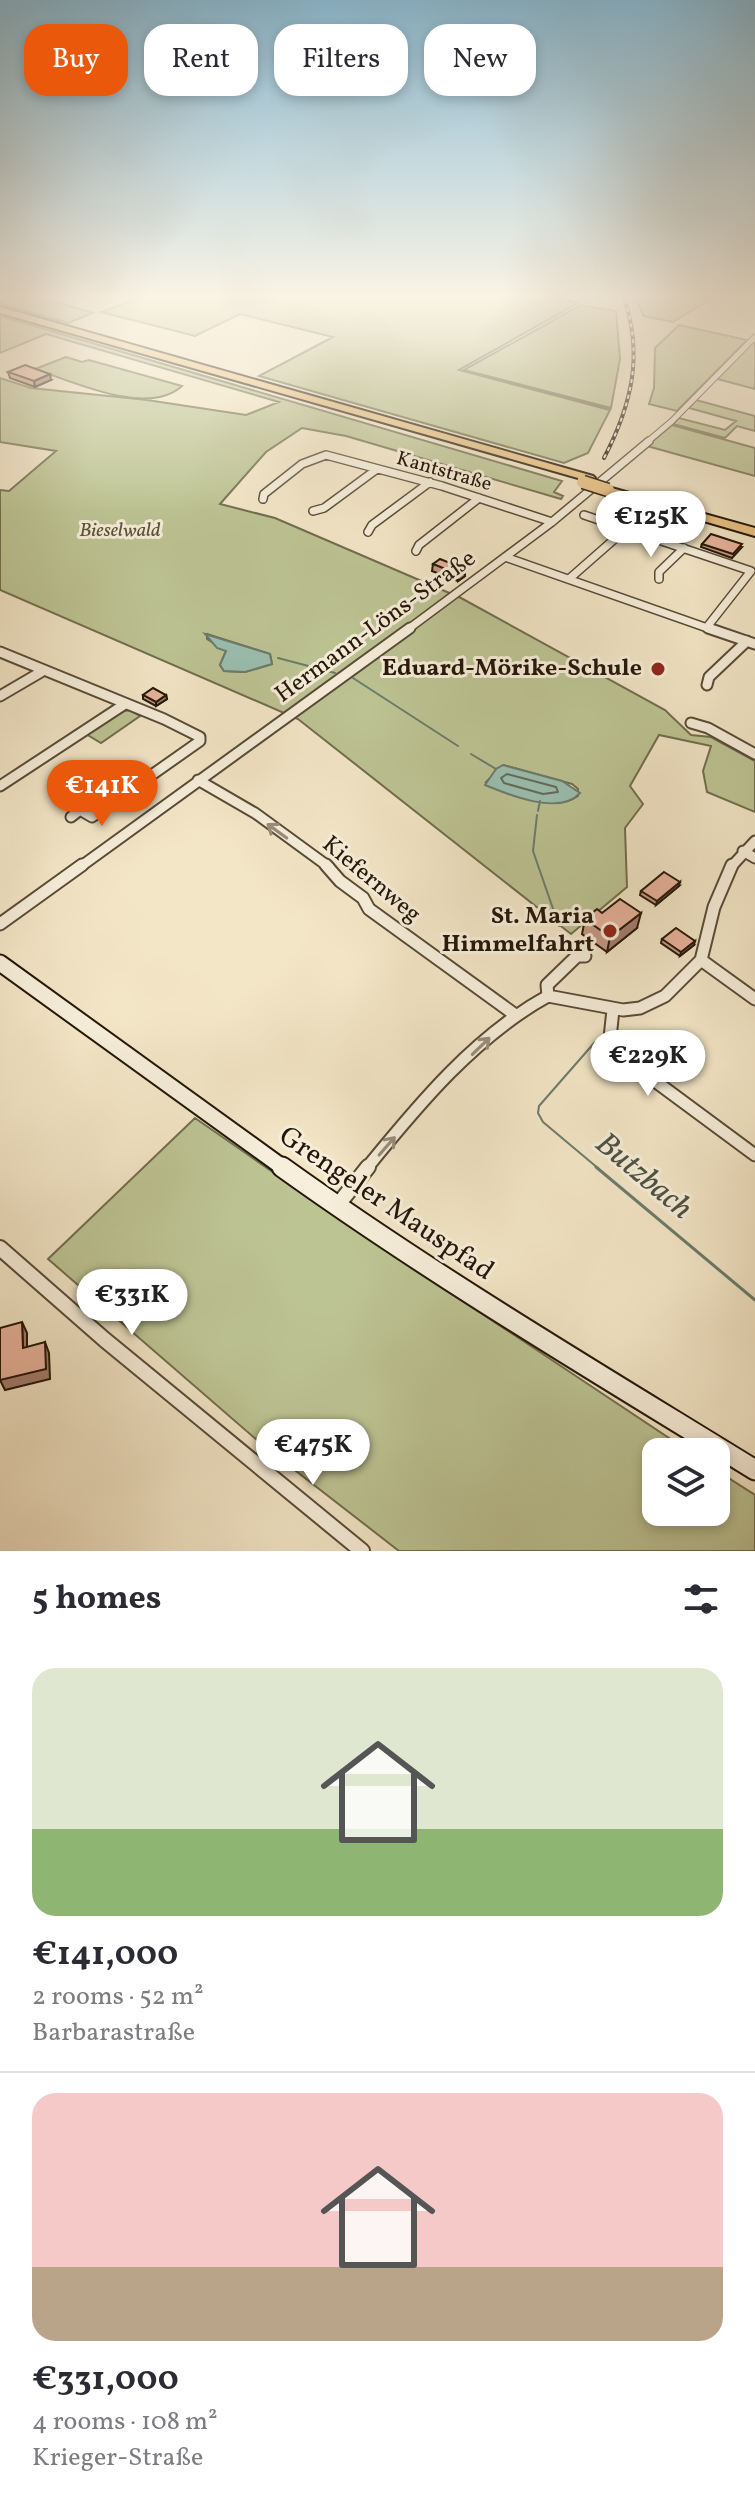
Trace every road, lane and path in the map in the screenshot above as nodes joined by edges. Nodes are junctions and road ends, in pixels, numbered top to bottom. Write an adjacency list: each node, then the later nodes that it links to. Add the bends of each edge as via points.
1 (193, 367): 10 (highway, bridge)
2 (725, 367): 9 (street, Hermann-Löns-Straße, via 672,421)
3 (377, 469): 4 (street, Kantstraße); 6 (street, Kantstraße, via 317,457); 7 (street)
4 (430, 482): 5 (street, Kantstraße); 12 (street)
5 (479, 498): 9 (street, Kantstraße); 14 (street)
6 (263, 499)
7 (313, 511)
8 (584, 515): 11 (street)
9 (552, 522): 15 (street, Hermann-Löns-Straße)
10 (755, 530)
11 (628, 531): 13 (street); 16 (street)
12 (368, 532)
13 (684, 548): 17 (street); 18 (street, via 751,571)
14 (416, 551)
15 (505, 557): 16 (street); 27 (street, Hermann-Löns-Straße)
16 (569, 579): 18 (street)
17 (659, 579)
18 (707, 627): 19 (street)
19 (751, 643): 22 (street, via 709,677)
20 (0, 652): 21 (street)
21 (41, 672): 23 (street); 24 (street)
22 (707, 685)
23 (0, 696)
24 (125, 704): 28 (street); 29 (street, via 200,741 92,817 80,810)
25 (691, 723): 26 (street)
26 (755, 753)
27 (198, 780): 33 (street, Hermann-Löns-Straße); 40 (street, Kiefernweg, one-way to 27, via 369,909 315,856)
28 (0, 786)
29 (71, 817)
30 (755, 841): 31 (street)
31 (743, 851): 32 (street); 35 (street, via 714,907)
32 (755, 858)
33 (0, 924)
34 (581, 956): 37 (street, via 547,985)
35 (701, 960): 38 (street); 39 (street, via 665,996 640,1008)
36 (0, 963): 42 (main road, Grengeler Mauspfad)
37 (548, 996): 39 (street); 40 (street)
38 (755, 999)
39 (613, 1010): 41 (street, via 609,1047)
40 (514, 1014): 42 (street, one-way to 40, via 436,1089)
41 (755, 1155)
42 (337, 1206): 44 (main road, Grengeler Mauspfad)
43 (0, 1248): 45 (street)
44 (755, 1470)
45 (362, 1551)

